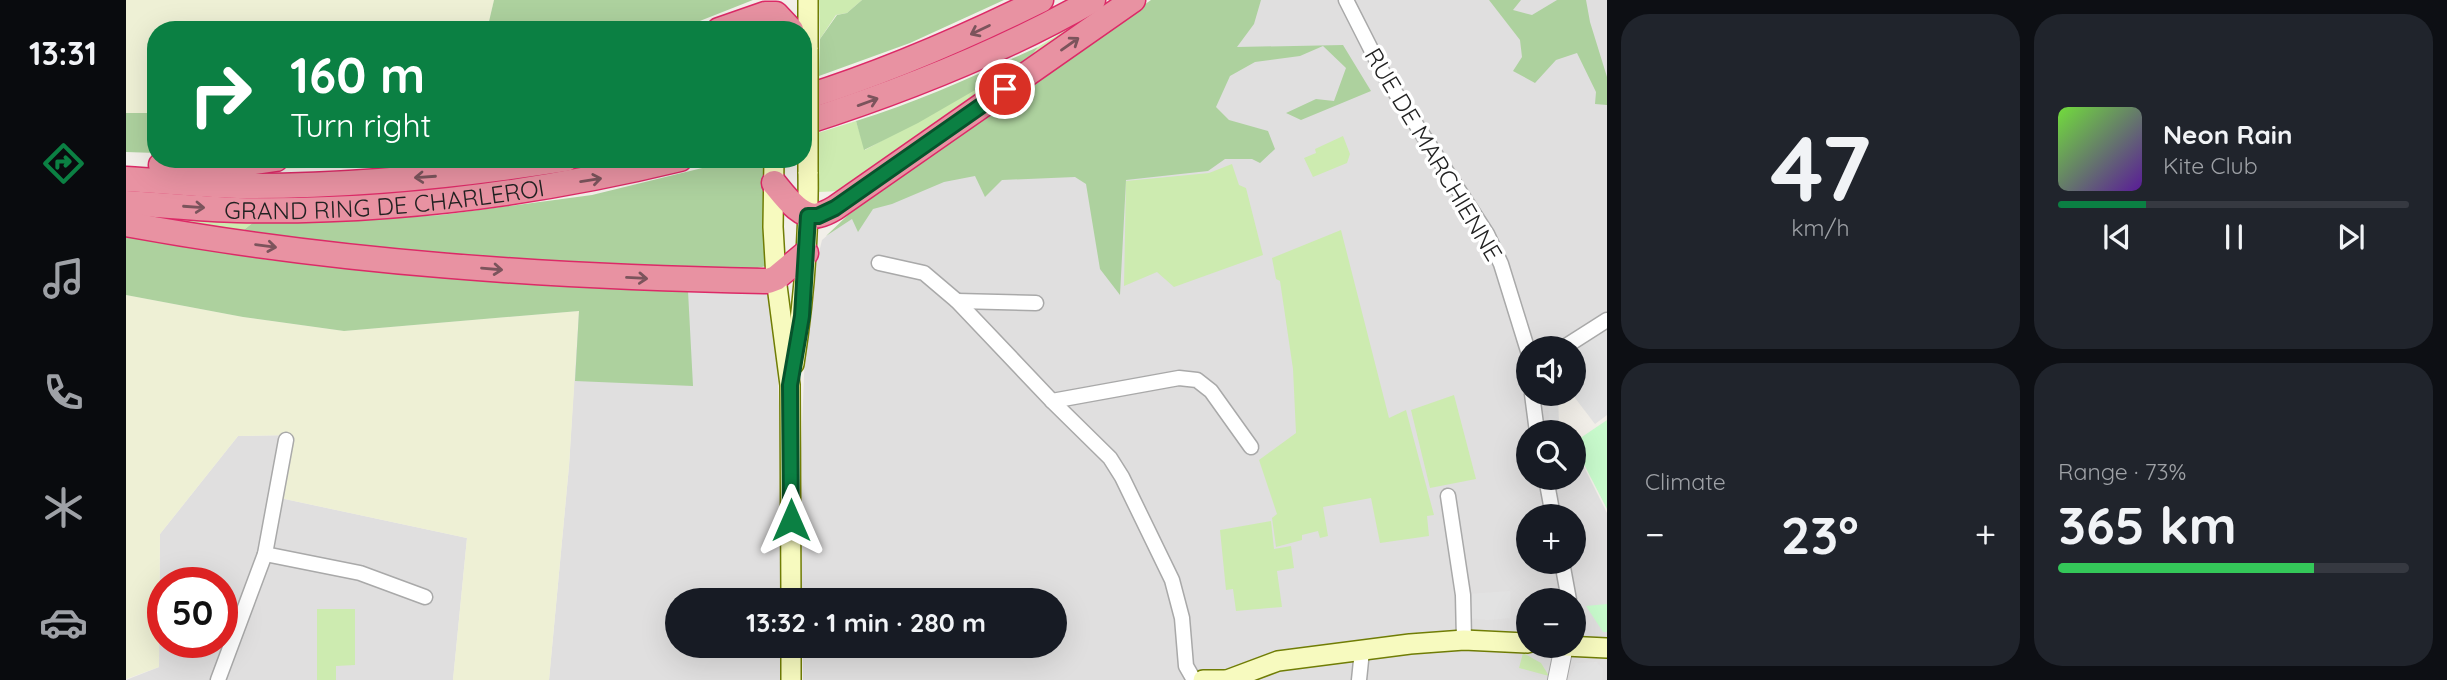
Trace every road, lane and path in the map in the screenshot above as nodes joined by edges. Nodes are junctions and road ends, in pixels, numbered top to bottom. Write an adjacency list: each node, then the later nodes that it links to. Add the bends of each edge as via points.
1 (808, 0): 8 (main road)
2 (1041, 0): 9 (highway, one-way to 9, via 958,40)
3 (1093, 0): 10 (highway, one-way to 3, via 968,62)
4 (1133, 0): 19 (highway, one-way to 4, via 835,208)
5 (1346, 0): 27 (street, RUE DE MARCHIENNE, via 1384,75 1487,234)
6 (780, 18): 7 (highway, via 765,14)
7 (745, 21)
8 (807, 21)
9 (812, 95)
10 (812, 120)
11 (126, 164): 12 (highway)
12 (147, 164)
13 (510, 168): 17 (highway, GRAND RING DE CHARLEROI, one-way to 17, via 355,183 237,186)
14 (643, 168): 18 (highway, GRAND RING DE CHARLEROI, one-way to 14, via 238,210 373,206 482,197)
15 (808, 168): 19 (main road, bridge)
16 (774, 171): 19 (highway, via 788,200); 23 (main road)
17 (126, 179)
18 (126, 203)
19 (808, 216): 21 (main road)
20 (126, 224): 23 (highway, one-way to 23, via 302,251 440,265 639,279)
21 (807, 253): 23 (highway); 29 (main road)
22 (880, 263): 24 (street, via 924,273)
23 (776, 278): 29 (main road)
24 (957, 301): 25 (street); 30 (street)
25 (1036, 303)
26 (1607, 320): 28 (street)
27 (1523, 336)
28 (1582, 336)
29 (790, 385): 35 (main road)
30 (1052, 401): 32 (street, via 1179,378 1197,380 1211,391); 47 (street, via 1110,458 1122,477 1172,580 1182,618 1186,666)
31 (286, 440): 34 (street)
32 (1251, 447)
33 (1448, 496): 37 (street, via 1463,595)
34 (265, 554): 36 (street, via 360,573); 45 (street)
35 (791, 588)
36 (425, 597)
37 (1464, 640): 38 (main road); 41 (main road)
38 (1516, 642)
39 (1586, 647): 40 (main road)
40 (1607, 648)
41 (1362, 651): 44 (main road, via 1278,661); 50 (street)
42 (791, 658): 46 (main road)
43 (1562, 658): 51 (street)
44 (1250, 676): 49 (main road)
45 (218, 680)
46 (791, 680)
47 (1194, 680)
48 (1203, 680): 49 (main road)
49 (1226, 680)
50 (1359, 680)
51 (1557, 680)

